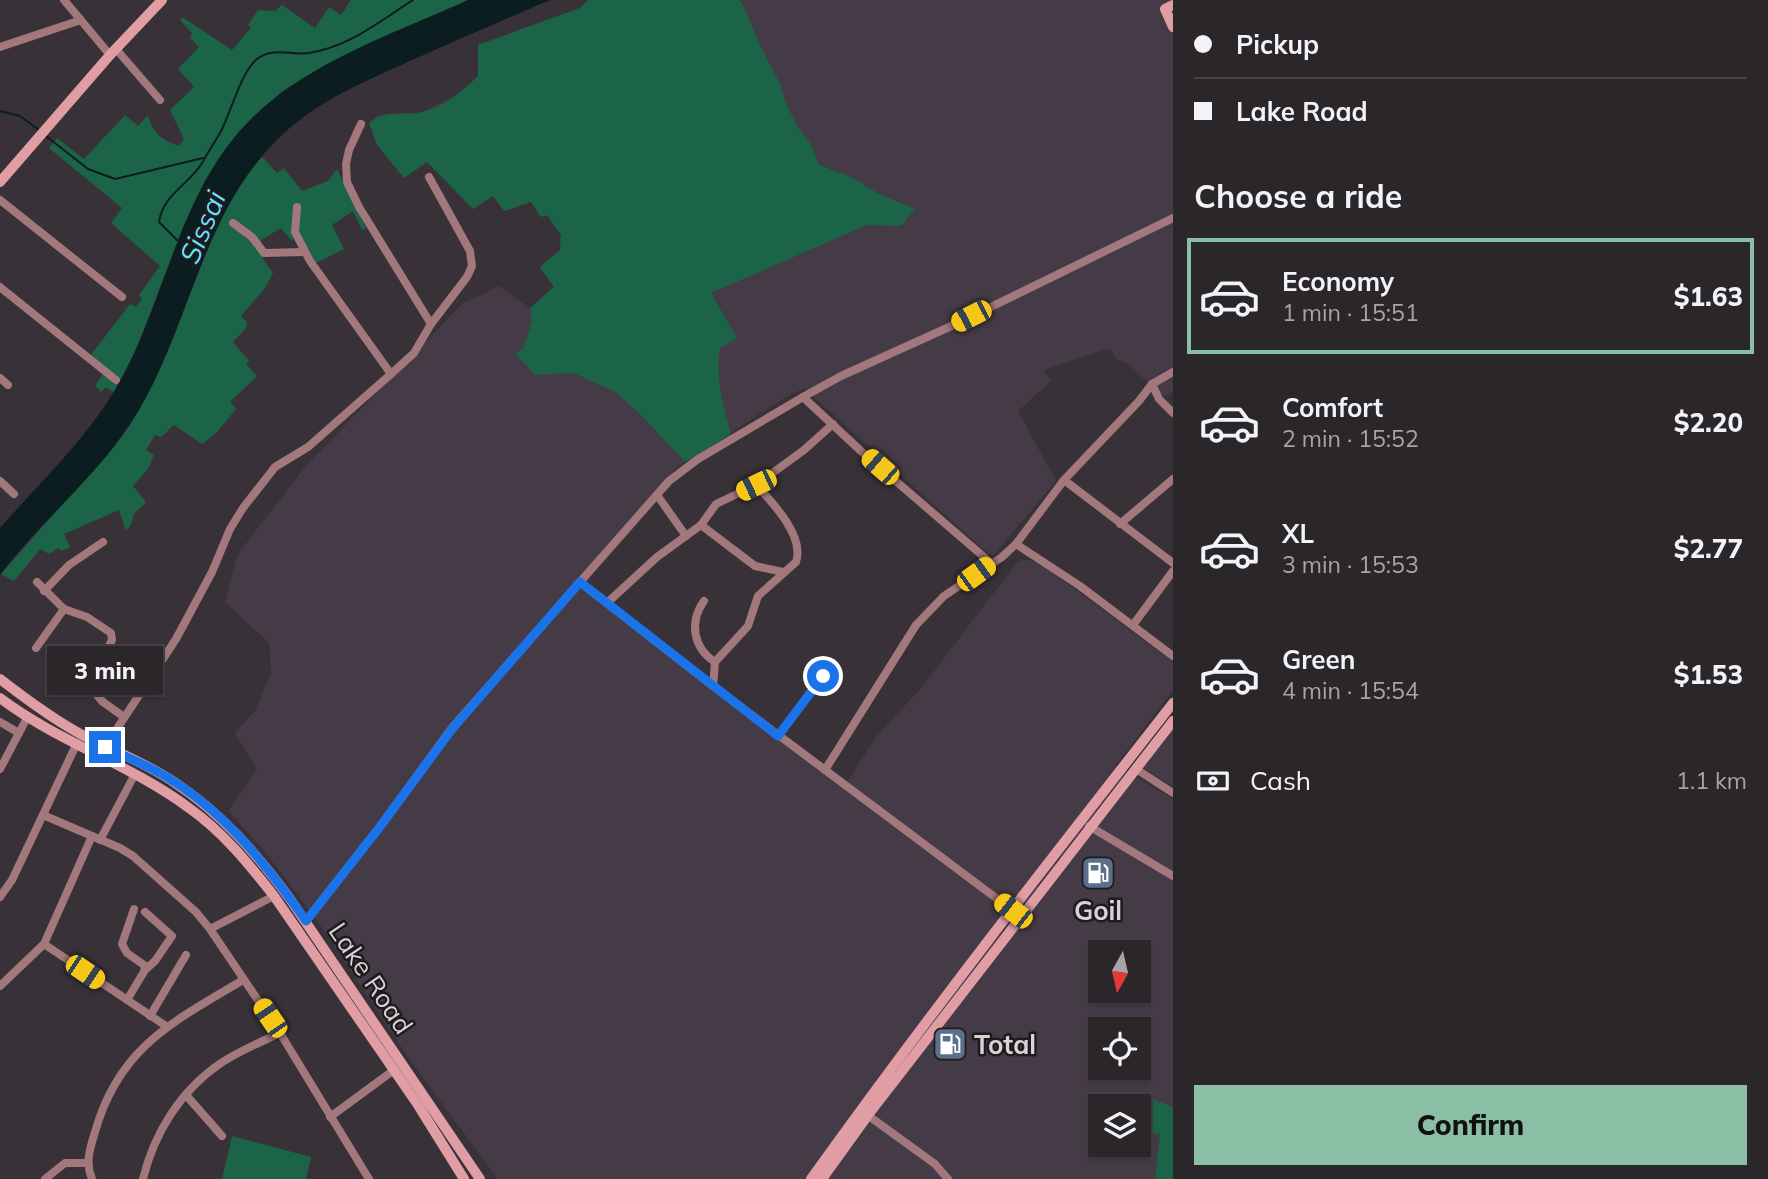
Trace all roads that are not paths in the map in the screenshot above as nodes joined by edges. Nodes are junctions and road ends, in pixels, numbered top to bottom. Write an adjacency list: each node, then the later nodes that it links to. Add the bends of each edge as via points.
1 (64, 0): 4 (street)
2 (162, 0): 7 (main road)
3 (1166, 5): 5 (main road)
4 (80, 20): 6 (street); 7 (street)
5 (1173, 27)
6 (0, 47)
7 (113, 52): 8 (street); 10 (main road)
8 (160, 100)
9 (361, 124): 19 (street, via 349,150 347,182)
10 (2, 175)
11 (429, 177): 19 (street, via 470,251 472,266)
12 (0, 200): 18 (street)
13 (297, 207): 16 (street, via 295,232)
14 (1173, 219): 26 (street)
15 (233, 223): 16 (street, via 264,253)
16 (304, 252): 21 (street)
17 (0, 287): 23 (street)
18 (122, 297)
19 (431, 324): 21 (street, via 414,353)
20 (1173, 372): 24 (street)
21 (391, 374): 59 (street, via 308,447 275,467 236,519 189,616)
22 (0, 378): 25 (street)
23 (116, 380)
24 (1152, 384): 27 (street); 30 (street)
25 (8, 385)
26 (803, 397): 28 (street); 34 (street, via 698,459)
27 (1173, 413)
28 (833, 424): 32 (street); 40 (street)
29 (1173, 479): 35 (street)
30 (1064, 480): 35 (street); 39 (street)
31 (0, 481): 33 (street)
32 (756, 485): 36 (street, via 716,504); 43 (street, via 775,505 797,543 796,562)
33 (15, 494)
34 (657, 495): 37 (street); 45 (street)
35 (1121, 524): 41 (street)
36 (701, 525): 37 (street); 43 (street, via 755,566)
37 (686, 536): 48 (street)
38 (103, 542): 46 (street, via 69,565)
39 (1016, 544): 40 (street); 50 (street)
40 (991, 563): 69 (street, via 944,596 916,625)
41 (1173, 564)
42 (1173, 571): 50 (street)
43 (783, 572): 53 (street, via 758,596 748,626)
44 (37, 582): 46 (street)
45 (580, 582): 48 (street); 81 (street, via 452,729)
46 (44, 591): 49 (street)
47 (704, 601): 53 (street, via 694,630 703,652)
48 (607, 603): 56 (street)
49 (64, 609): 51 (street); 59 (street, via 88,617 111,633 112,640 89,686)
50 (1133, 625): 52 (street)
51 (36, 648)
52 (1173, 656)
53 (715, 662): 56 (street)
54 (823, 676): 64 (street)
55 (0, 679): 66 (main road, Lake Road)
56 (713, 686): 64 (street)
57 (0, 698): 60 (main road, Lake Road)
58 (1173, 703): 80 (main road)
59 (124, 718): 66 (street)
60 (27, 719): 63 (street); 65 (main road, Lake Road)
61 (1173, 721): 68 (main road)
62 (0, 722): 63 (street)
63 (19, 733): 67 (street)
64 (778, 736): 69 (street)
65 (77, 744): 66 (main road, Lake Road); 72 (street)
66 (102, 751): 70 (main road, Lake Road); 81 (main road, Lake Road, via 172,780 225,822 259,857)
67 (0, 769)
68 (1136, 769): 71 (street); 73 (main road)
69 (825, 770): 80 (street)
70 (135, 774): 74 (street); 76 (main road, Lake Road, via 221,834)
71 (1173, 793)
72 (43, 815): 74 (street); 77 (street)
73 (1090, 826): 75 (street); 80 (main road)
74 (96, 838): 82 (street, via 133,856); 83 (street)
75 (1173, 876)
76 (274, 896): 82 (street); 92 (main road, Lake Road)
77 (0, 898)
78 (134, 909): 85 (street, via 122,944)
79 (145, 912): 85 (street, via 172,936)
80 (1017, 914): 94 (main road)
81 (306, 921): 103 (main road, Lake Road)
82 (210, 929): 86 (street)
83 (44, 944): 87 (street); 88 (street)
84 (186, 955): 89 (street)
85 (145, 970): 88 (street)
86 (243, 980): 90 (street); 91 (street)
87 (0, 986)
88 (127, 1000): 89 (street)
89 (150, 1016): 90 (street)
90 (166, 1026): 97 (street, via 134,1055 116,1082 100,1112)
91 (280, 1033): 93 (street, via 223,1061); 95 (street)
92 (394, 1070): 95 (street); 102 (main road, Lake Road)
93 (186, 1095): 96 (street); 100 (street, via 155,1140)
94 (864, 1113): 104 (main road); 105 (main road); 106 (street, via 935,1164)
95 (330, 1117): 101 (street)
96 (222, 1136)
97 (88, 1163): 98 (street, via 65,1163); 99 (street)
98 (45, 1179)
99 (92, 1179)
100 (142, 1179)
101 (369, 1179)
102 (464, 1179)
103 (481, 1179)
104 (811, 1179)
105 (822, 1179)
106 (948, 1179)

